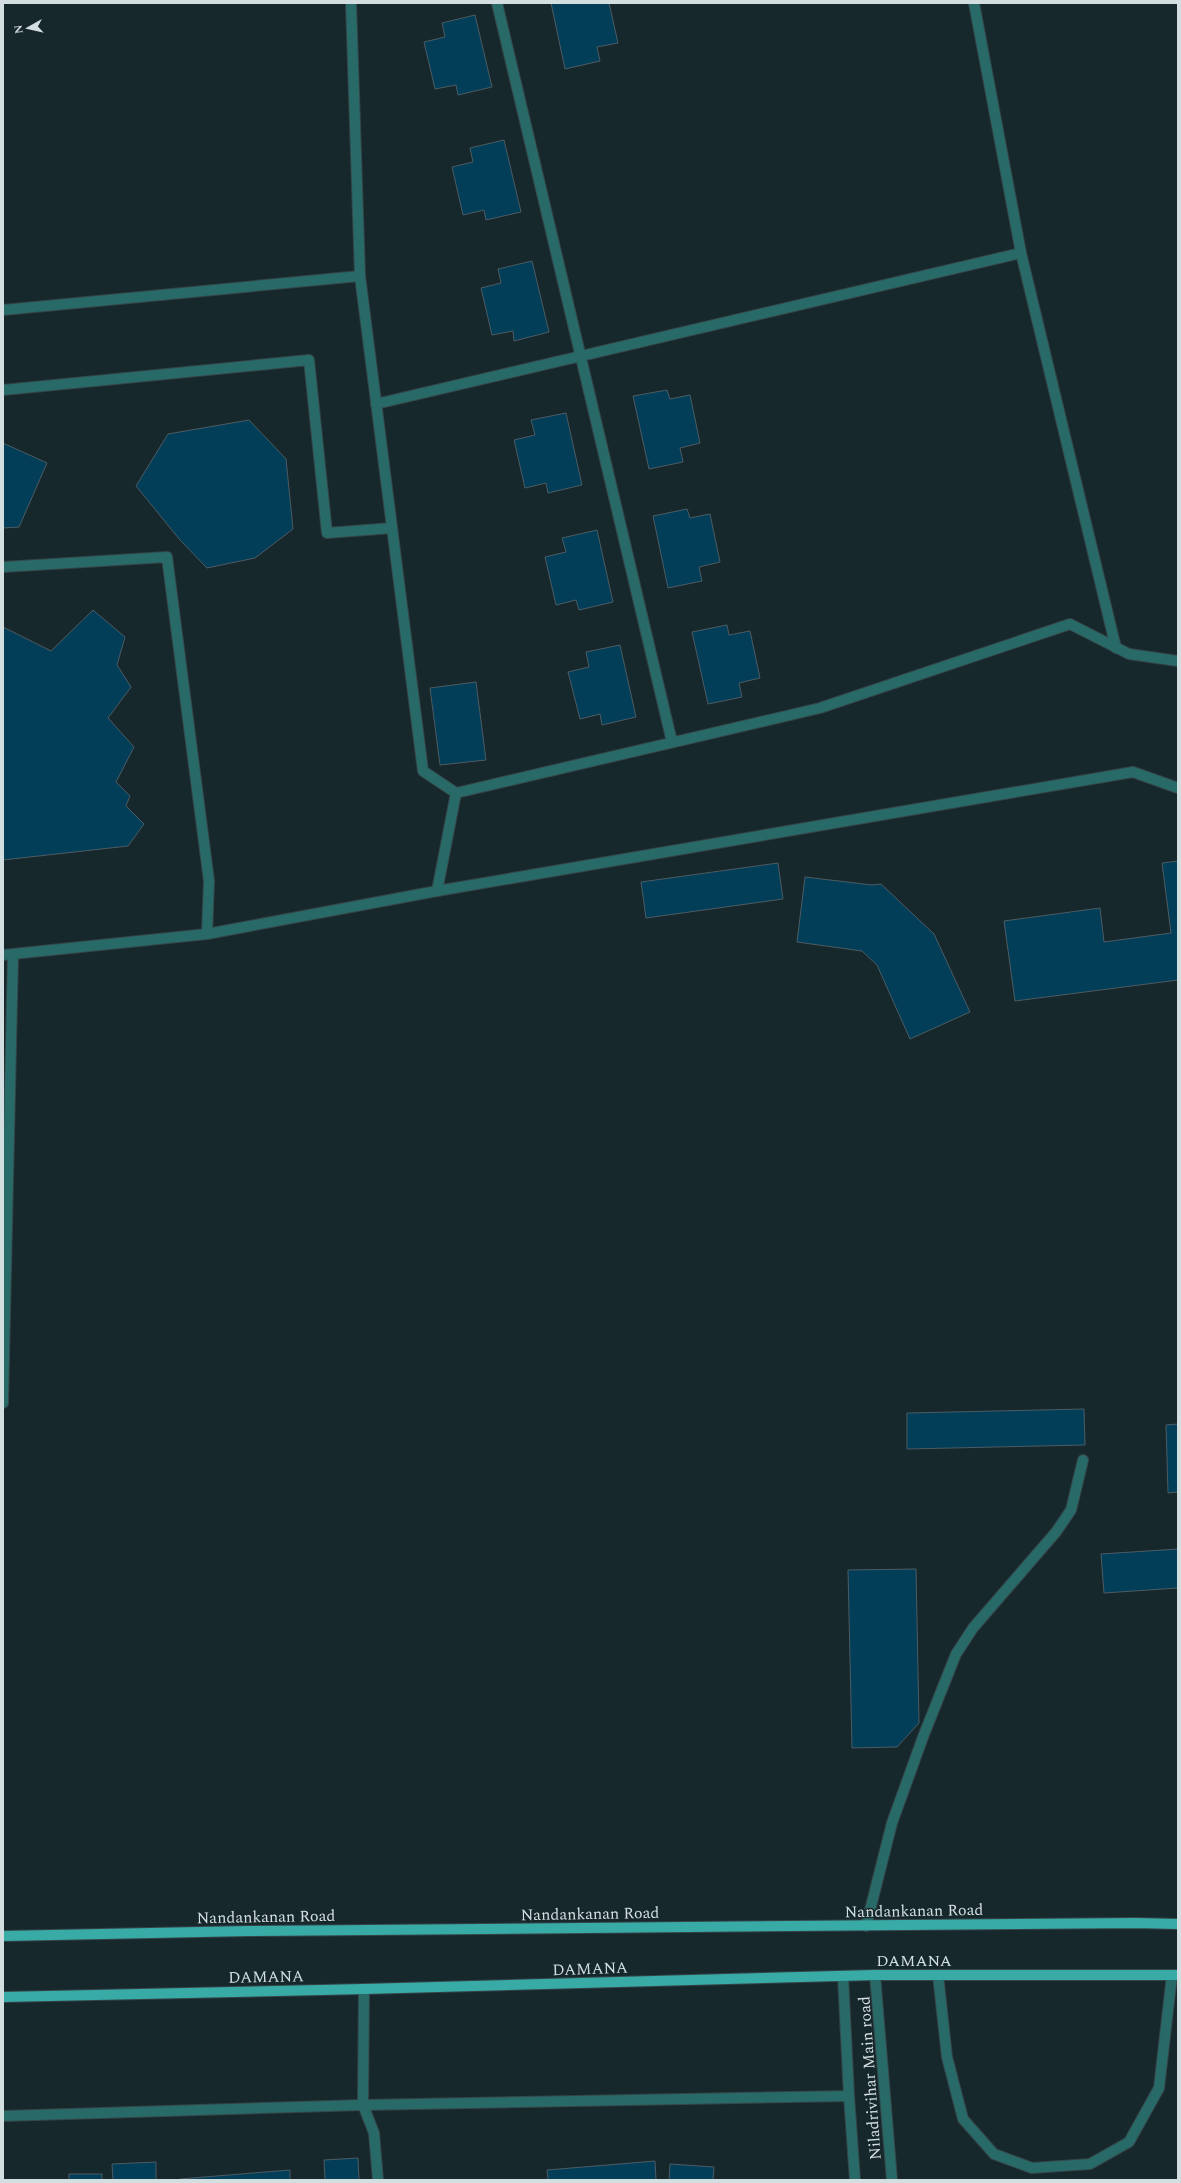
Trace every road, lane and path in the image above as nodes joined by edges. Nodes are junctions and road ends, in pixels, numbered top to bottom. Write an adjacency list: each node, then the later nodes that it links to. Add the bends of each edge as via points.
1 (351, 3): 5 (street)
2 (497, 3): 7 (street)
3 (974, 3): 4 (street)
4 (1021, 253): 7 (street); 12 (street)
5 (360, 276): 6 (street); 9 (street)
6 (3, 310)
7 (581, 356): 9 (street); 14 (street)
8 (3, 390): 10 (street, via 309,360 327,533)
9 (376, 404): 10 (street)
10 (392, 528): 16 (street, via 423,771)
11 (3, 567): 18 (street, via 167,557 209,881)
12 (1116, 648): 13 (street, via 1129,654); 14 (street, via 1070,624 820,708)
13 (1178, 661)
14 (672, 742): 16 (street)
15 (1178, 788): 17 (street, via 1134,772)
16 (456, 793): 17 (street)
17 (437, 891): 18 (street)
18 (207, 934): 19 (street)
19 (13, 954): 20 (street); 21 (street)
20 (3, 955)
21 (3, 1403)
22 (1083, 1460): 24 (street, via 1071,1510 1051,1538 973,1628 956,1654 922,1737 892,1823)
23 (1178, 1924): 24 (main road, Nandankanan Road)
24 (866, 1926): 25 (main road, Nandankanan Road, via 249,1931)
25 (3, 1936)
26 (876, 1974): 27 (main road, DAMANA); 29 (main road, DAMANA); 37 (street, Niladrivihar Main road)
27 (938, 1975): 28 (main road, DAMANA); 28 (street, via 947,2057 963,2119 994,2154 1032,2168 1090,2164 1129,2142 1159,2088)
28 (1175, 1975)
29 (843, 1976): 30 (main road, DAMANA); 32 (street)
30 (364, 1989): 31 (main road, DAMANA); 33 (street)
31 (3, 1997)
32 (849, 2096): 33 (street); 36 (street)
33 (363, 2105): 34 (street); 35 (street, via 374,2133)
34 (3, 2116)
35 (378, 2180)
36 (855, 2180)
37 (892, 2180)

